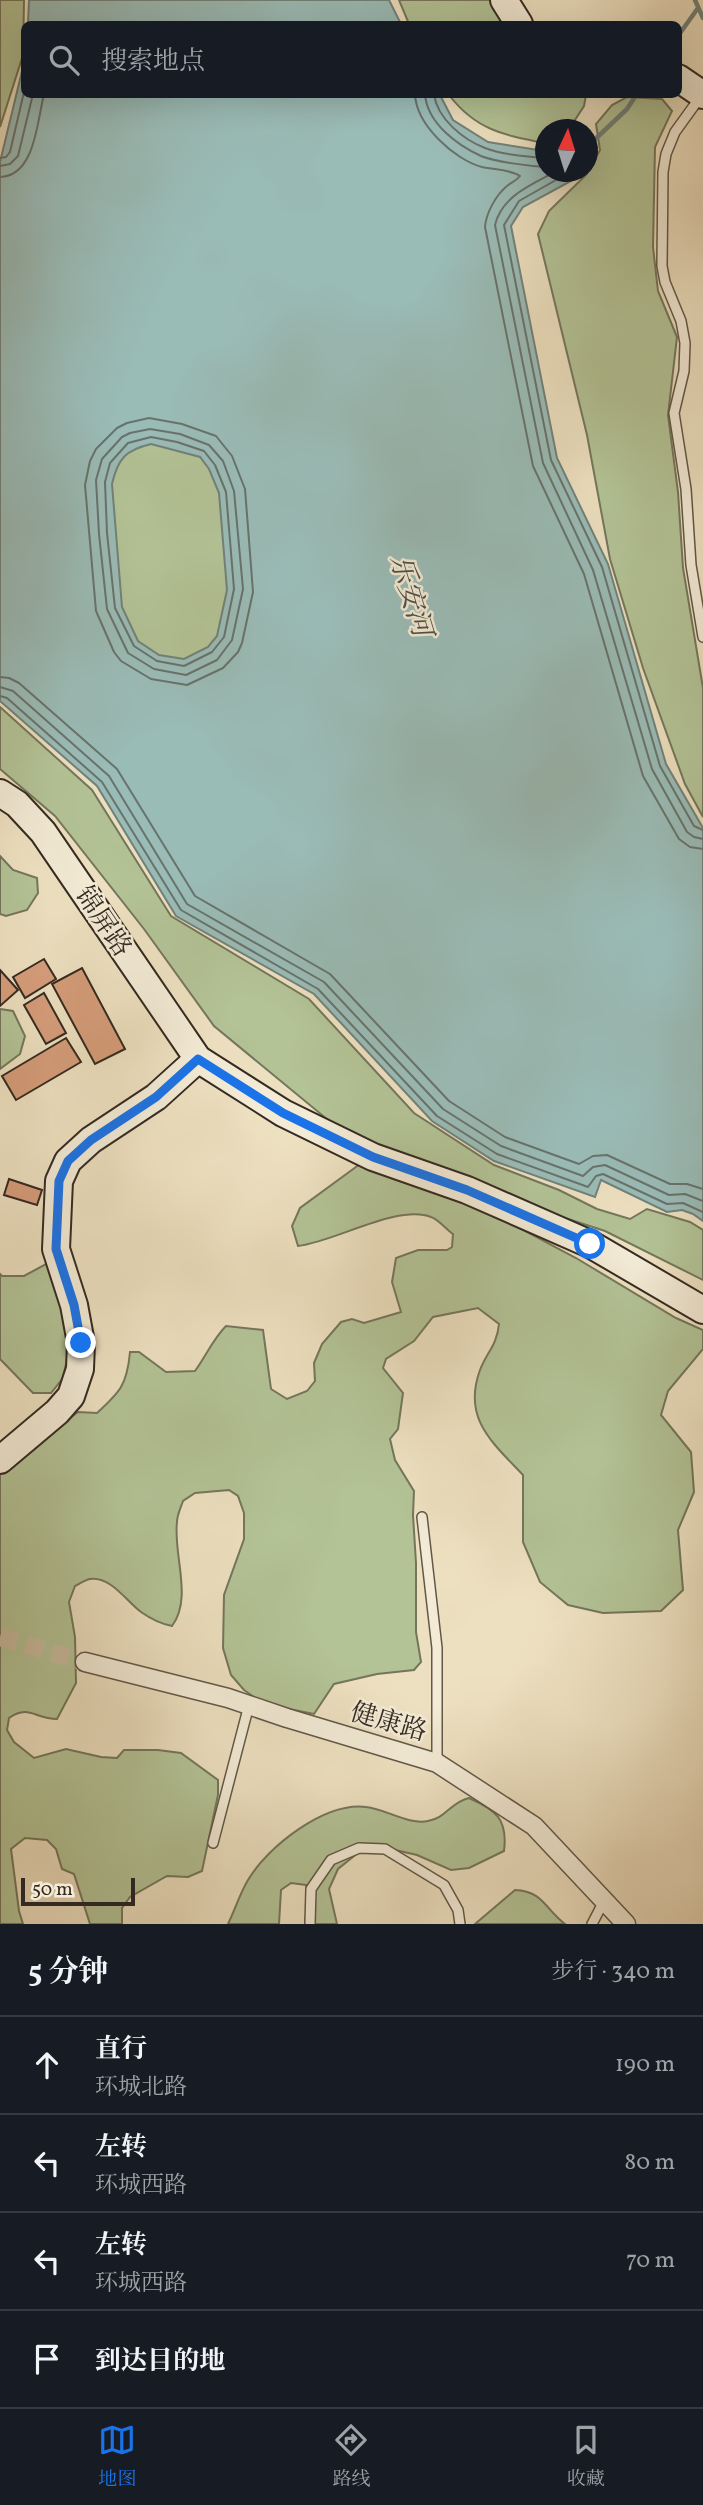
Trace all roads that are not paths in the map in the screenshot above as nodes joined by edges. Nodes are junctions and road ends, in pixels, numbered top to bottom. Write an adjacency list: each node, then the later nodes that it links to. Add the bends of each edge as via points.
1 (504, 0): 2 (street)
2 (517, 21)
3 (682, 81): 4 (street)
4 (702, 95): 5 (lane, via 675,132 666,154 662,266 685,343 674,413)
5 (703, 637)
6 (0, 793): 7 (street, 锦屏路, via 43,832)
7 (198, 1059): 8 (street, via 283,1113 373,1157 467,1190 590,1244); 9 (street, via 156,1097 68,1161 59,1181 56,1249 74,1305 80,1369 71,1396 57,1412)
8 (703, 1310)
9 (0, 1460)
10 (422, 1517): 13 (lane, via 437,1648)
11 (85, 1662): 12 (street, 健康路)
12 (249, 1705): 13 (street, 健康路); 14 (lane)
13 (437, 1763): 15 (street, 健康路, via 534,1826)
14 (213, 1843)
15 (605, 1900): 18 (lane); 19 (street, 健康路)
16 (310, 1924): 17 (lane, via 311,1889 331,1860 359,1848 385,1849 444,1885)
17 (460, 1924)
18 (592, 1924)
19 (626, 1924)

